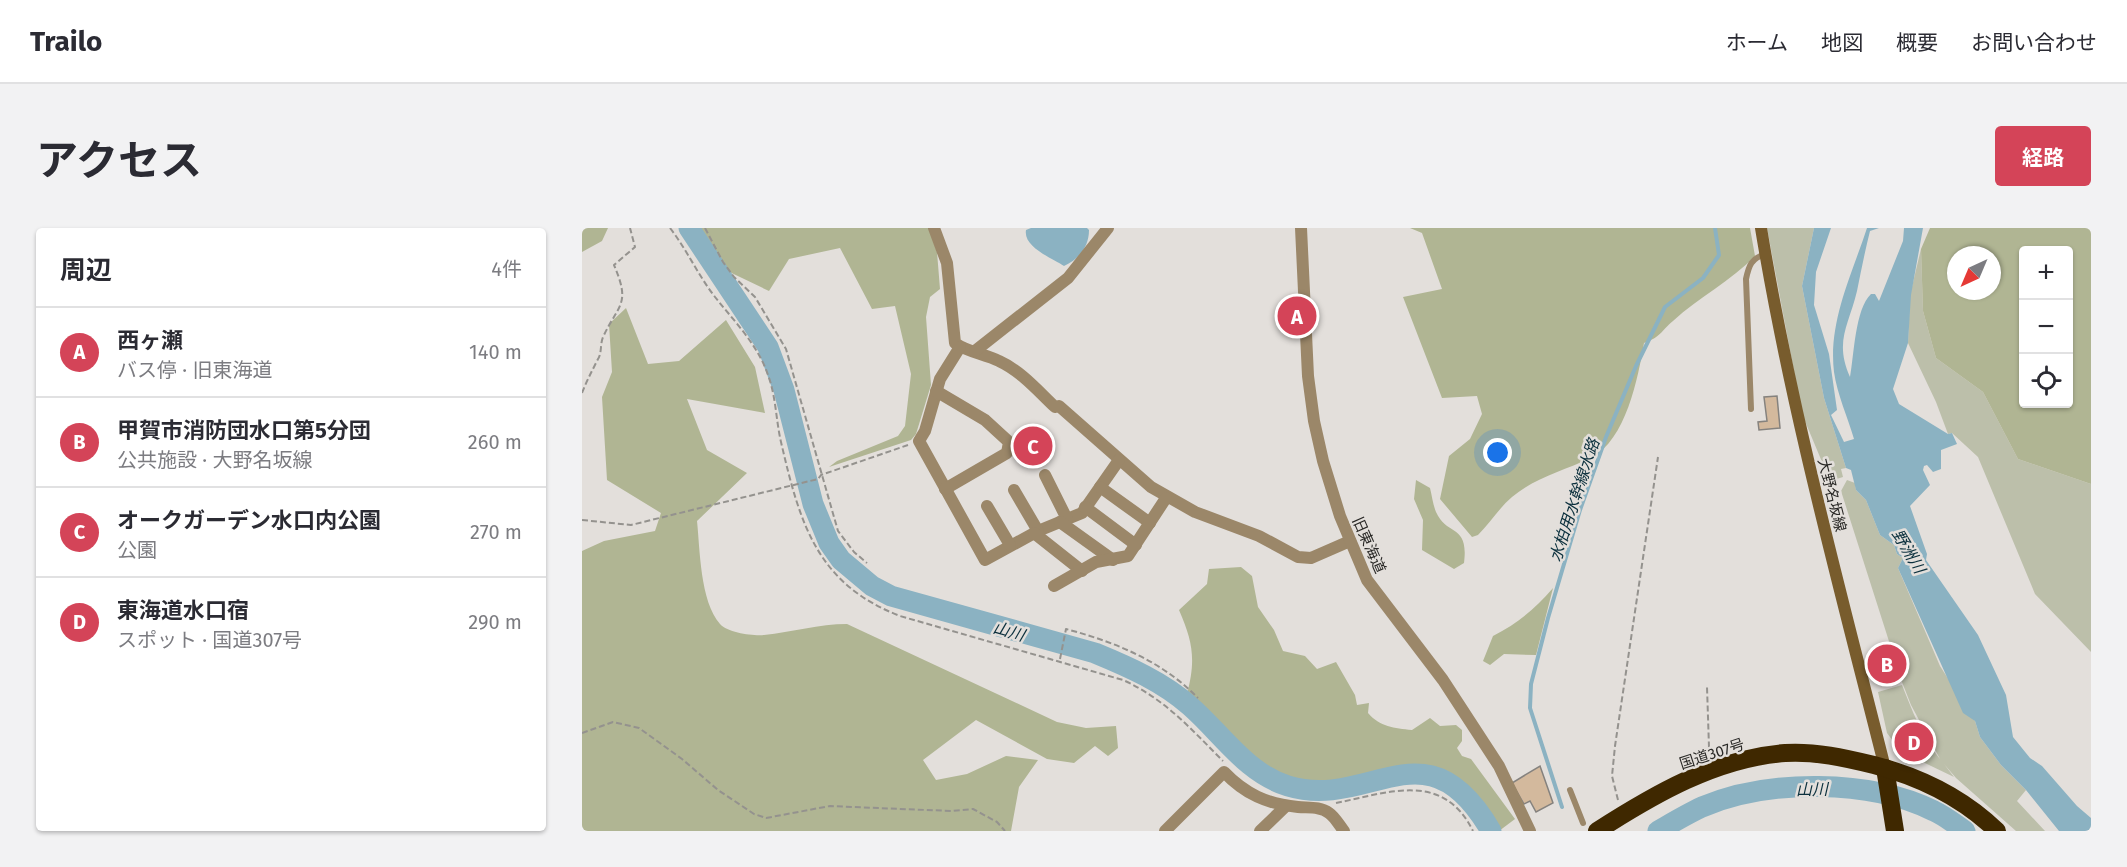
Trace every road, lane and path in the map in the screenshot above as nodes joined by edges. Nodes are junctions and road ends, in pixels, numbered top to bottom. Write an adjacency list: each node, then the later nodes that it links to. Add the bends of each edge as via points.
1 (630, 228): 12 (path, via 635,247 614,265 623,286 622,307 602,339 599,358)
2 (670, 228): 19 (path, via 714,295 743,330 768,375 781,443)
3 (705, 228): 17 (path, via 723,262 755,297 781,338)
4 (934, 228): 9 (street, via 947,263 952,326 955,343)
5 (1108, 228): 10 (street, via 1068,278)
6 (1301, 228): 30 (street, 旧東海道, via 1314,421 1325,470)
7 (1761, 228): 8 (main road, 大野名坂線)
8 (1765, 254): 13 (lane, via 1749,264 1746,279); 43 (main road, 大野名坂線, via 1798,421)
9 (960, 347): 10 (street); 11 (street)
10 (975, 351): 16 (street, via 1015,370)
11 (936, 391): 14 (street); 21 (street, via 985,420 1009,442 1007,453)
12 (582, 393)
13 (1751, 409)
14 (919, 441): 17 (path); 21 (street)
15 (1658, 457): 46 (path, via 1615,746 1612,776)
16 (1119, 460): 20 (street); 23 (street)
17 (821, 475): 19 (path); 34 (path, via 838,531)
18 (1045, 475): 27 (street)
19 (795, 484): 26 (path, via 631,525); 37 (path, via 808,530 822,559 860,597 900,616)
20 (1100, 487): 25 (street); 28 (street)
21 (945, 489): 31 (street, via 985,560)
22 (1014, 490): 29 (street)
23 (1166, 498): 28 (street); 30 (street, via 1259,536 1298,557 1311,558)
24 (987, 506): 31 (street)
25 (1085, 507): 27 (street, via 1077,516); 32 (street)
26 (582, 520)
27 (1064, 521): 29 (street); 33 (street)
28 (1150, 523): 32 (street)
29 (1036, 532): 31 (street); 35 (street)
30 (1350, 541): 58 (street, 旧東海道, via 1367,580 1443,680 1499,766)
31 (1010, 545)
32 (1136, 545): 33 (street, via 1128,556)
33 (1113, 560): 35 (street, via 1096,562)
34 (867, 563)
35 (1082, 571): 36 (street)
36 (1054, 586)
37 (1059, 659): 39 (path, via 1066,629 1111,642 1164,668); 42 (path, via 1140,687 1175,712)
38 (1707, 687): 41 (path, via 1709,747 1707,755)
39 (1198, 698)
40 (582, 733): 53 (path, via 613,722 639,728 718,790 766,818 830,806 973,809)
41 (1699, 759)
42 (1228, 766)
43 (1886, 775): 50 (highway); 51 (highway, 国道307号, via 1828,755 1785,753 1739,761 1683,782); 52 (highway, 国道307号, via 1913,777 1954,797)
44 (1570, 790): 51 (lane)
45 (1626, 796): 46 (path)
46 (1618, 800): 49 (path)
47 (1328, 804): 57 (path, via 1396,789 1425,791 1453,805)
48 (1286, 806): 54 (street, via 1261,800 1240,789 1224,772); 55 (street); 56 (street, via 1321,809)
49 (1610, 806)
50 (1894, 824)
51 (1590, 827)
52 (1995, 828)
53 (1005, 831)
54 (1165, 831)
55 (1260, 831)
56 (1344, 831)
57 (1473, 831)
58 (1530, 831)

